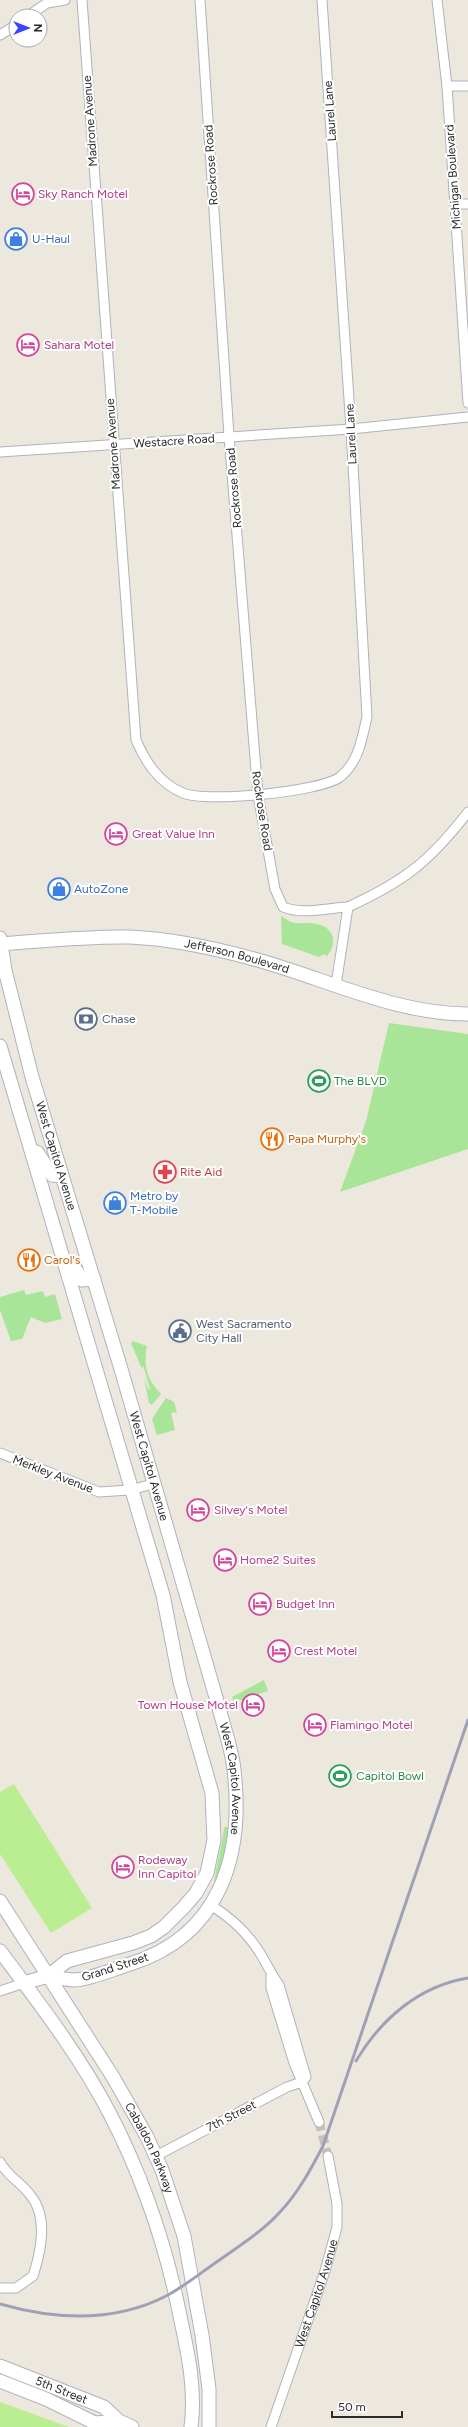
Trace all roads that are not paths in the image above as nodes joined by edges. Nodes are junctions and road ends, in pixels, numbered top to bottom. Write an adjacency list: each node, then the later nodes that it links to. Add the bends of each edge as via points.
1 (65, 0): 6 (street, via 47,3)
2 (82, 0): 15 (street, Madrone Avenue)
3 (200, 0): 14 (street, Rockrose Road)
4 (322, 0): 13 (street, Laurel Lane)
5 (437, 0): 7 (street, Michigan Boulevard)
6 (40, 8)
7 (447, 86): 8 (street); 9 (street, Michigan Boulevard)
8 (468, 86)
9 (455, 204): 10 (street); 11 (street, Michigan Boulevard)
10 (468, 204)
11 (468, 402)
12 (468, 417): 13 (street, Westacre Road)
13 (351, 429): 14 (street, Westacre Road); 17 (street, Laurel Lane, via 367,717 359,753 340,777 312,787)
14 (230, 436): 15 (street, Westacre Road); 17 (street, Rockrose Road)
15 (113, 445): 16 (street, Westacre Road); 17 (street, Madrone Avenue, via 136,740 153,772 184,794 212,798)
16 (0, 452)
17 (258, 795): 19 (street, Rockrose Road, via 276,889 283,907 292,911 302,911)
18 (468, 812): 19 (street, via 444,843 413,871 383,891)
19 (348, 907): 21 (street)
20 (0, 942): 21 (main road, Jefferson Boulevard, via 129,937 160,940 230,953); 25 (main road, West Capitol Avenue, via 32,1076)
21 (336, 985): 22 (main road, Jefferson Boulevard, via 420,1008)
22 (468, 1014)
23 (0, 1046): 24 (main road, West Capitol Avenue)
24 (28, 1138): 25 (main road, via 52,1174); 26 (main road, West Capitol Avenue)
25 (61, 1176): 27 (main road, West Capitol Avenue)
26 (64, 1258): 27 (main road, via 74,1267 82,1280); 30 (main road, West Capitol Avenue)
27 (94, 1279): 29 (main road, West Capitol Avenue)
28 (0, 1453): 30 (street, Merkley Avenue, via 98,1492)
29 (153, 1484): 30 (street, Merkley Avenue); 33 (main road, West Capitol Avenue, via 219,1708 234,1769 234,1846 227,1872)
30 (130, 1490): 31 (main road, West Capitol Avenue, via 163,1595 180,1680 212,1793 214,1840 207,1873)
31 (196, 1893): 35 (main road, Grand Street, via 173,1918 151,1936 133,1944 67,1961)
32 (0, 1901): 35 (main road, Cabaldon Parkway)
33 (212, 1906): 35 (main road, Grand Street, via 186,1934 157,1954 75,1980); 38 (street, via 244,1931 254,1944 271,1976 271,1988)
34 (0, 1951): 36 (main road, Cabaldon Parkway)
35 (48, 1976): 36 (main road, Grand Street); 40 (main road, Cabaldon Parkway, via 113,2077)
36 (24, 1983): 37 (street); 48 (main road, Cabaldon Parkway, via 72,2050 110,2113 147,2196 167,2254 186,2345 193,2394)
37 (0, 1991)
38 (304, 2079): 39 (street); 40 (street, 7th Street)
39 (319, 2122)
40 (156, 2156): 49 (main road, Cabaldon Parkway, via 172,2194 184,2236 207,2372)
41 (328, 2156): 50 (street, West Capitol Avenue, via 337,2204 337,2227 325,2271)
42 (0, 2162): 43 (street, via 13,2180 31,2195 40,2219 41,2232 33,2276 21,2285)
43 (0, 2288)
44 (0, 2366): 46 (main road, 5th Street, via 104,2407)
45 (0, 2381): 46 (main road, 5th Street, via 46,2399 95,2423)
46 (119, 2420): 47 (main road, 5th Street)
47 (132, 2427)
48 (191, 2427)
49 (209, 2427)
50 (271, 2427)

